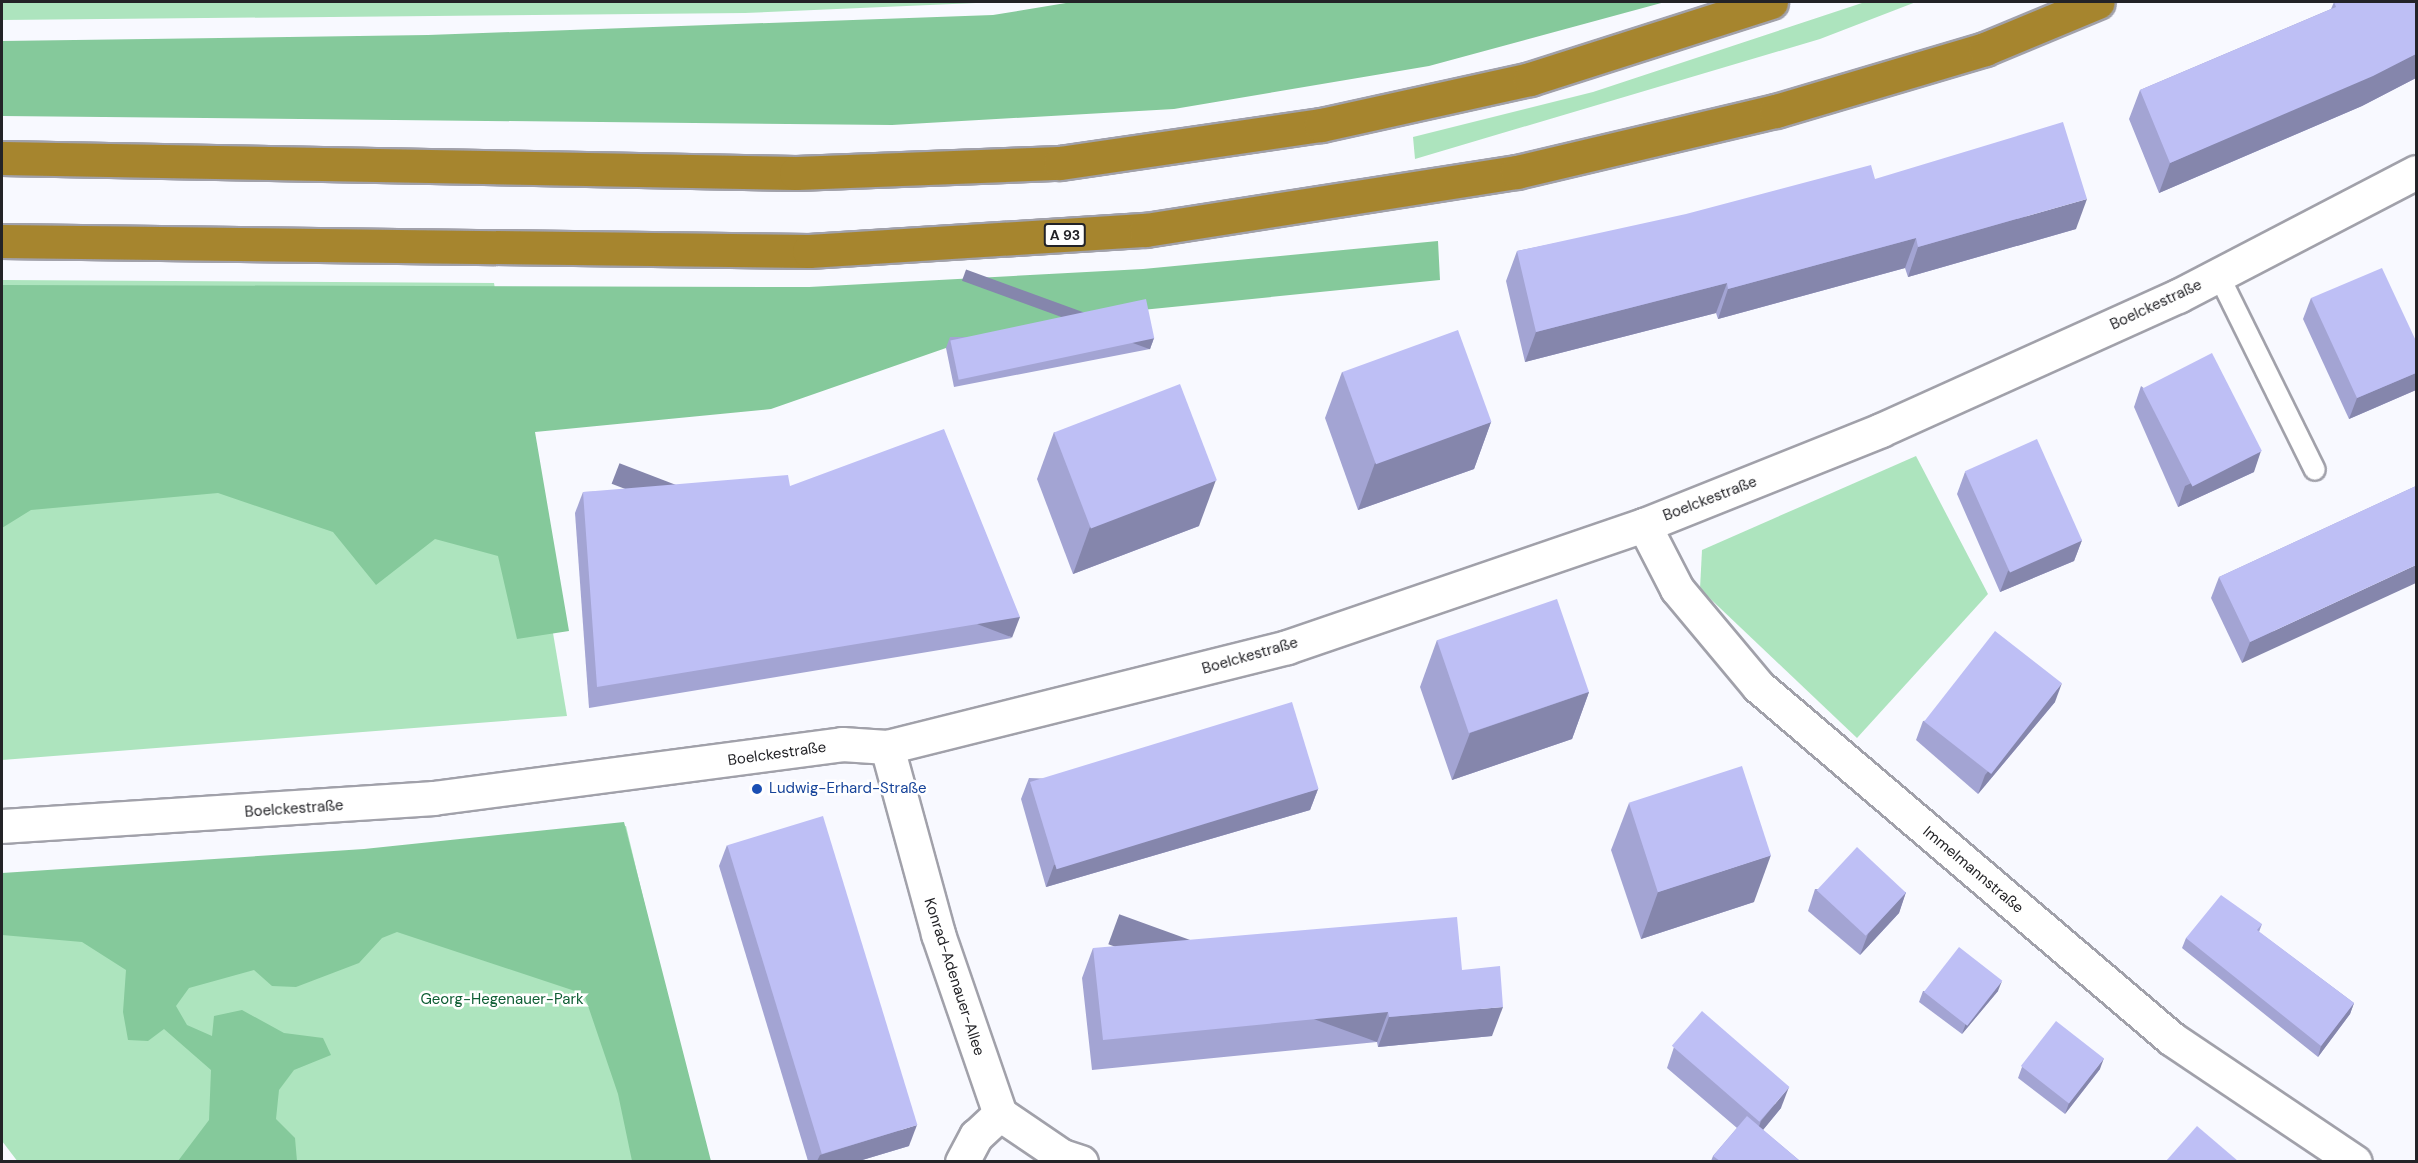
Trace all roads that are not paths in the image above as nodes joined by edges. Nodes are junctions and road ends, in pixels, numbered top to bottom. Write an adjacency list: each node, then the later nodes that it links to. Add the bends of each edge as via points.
1 (1771, 2): 3 (highway, via 1530,79 1321,125 1060,163 796,172)
2 (2098, 2): 5 (highway, A 93, via 1985,49 1776,111 1517,172 1146,230 809,251)
3 (2, 158)
4 (2416, 172): 6 (street, Boelckestraße)
5 (2, 241)
6 (2218, 276): 7 (lane); 8 (street, Boelckestraße, via 1881,430)
7 (2315, 470)
8 (1644, 525): 9 (street, Boelckestraße, via 1287,647); 14 (street, Immelmannstraße, via 1677,589 1758,686 2172,1039)
9 (887, 747): 10 (street, Boelckestraße, via 842,744 433,798); 11 (street, Konrad-Adenauer-Allee, via 938,934)
10 (2, 826)
11 (1000, 1114): 12 (street, via 976,1136); 13 (street, via 1062,1156)
12 (962, 1161)
13 (1081, 1161)
14 (2355, 1161)

